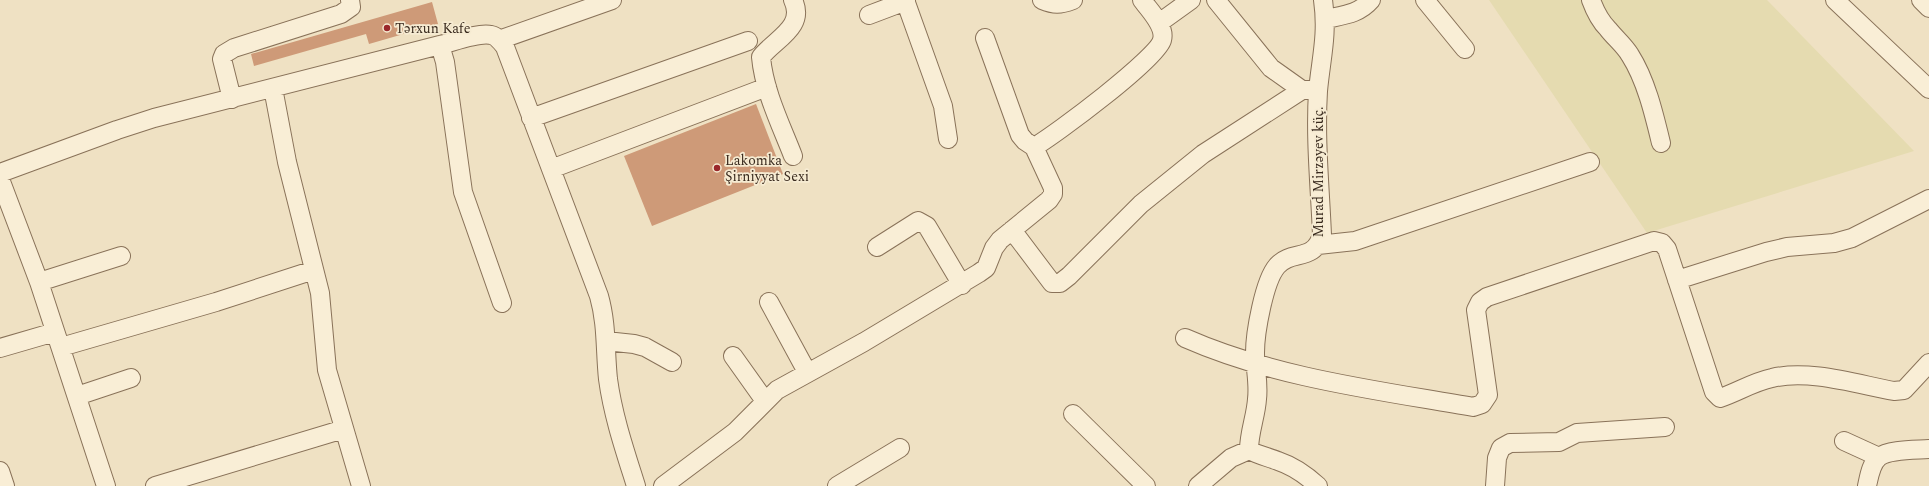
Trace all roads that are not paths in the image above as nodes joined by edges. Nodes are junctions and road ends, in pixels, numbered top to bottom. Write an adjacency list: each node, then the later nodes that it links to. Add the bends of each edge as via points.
1 (350, 0): 29 (street, via 351,7 341,14 234,48 224,54 222,59)
2 (612, 0): 21 (street)
3 (793, 0): 25 (street, via 797,16 792,27 761,57)
4 (1042, 0): 5 (street, via 1053,5)
5 (1072, 0)
6 (1142, 0): 19 (street)
7 (1191, 0): 19 (street)
8 (1216, 0): 28 (street, via 1271,68)
9 (1323, 0): 18 (street, Murad Mirzəyev küç.)
10 (1371, 0): 18 (street, via 1356,12)
11 (1425, 0): 24 (street)
12 (1591, 0): 32 (street, via 1597,15 1631,58 1651,104)
13 (1835, 0): 27 (street)
14 (1921, 0): 16 (street)
15 (906, 1): 17 (street); 31 (street, via 943,106)
16 (1929, 8)
17 (869, 15)
18 (1326, 19): 28 (street, Murad Mirzəyev küç., via 1325,48)
19 (1159, 23): 33 (street, via 1162,40 1158,46 1077,118)
20 (985, 38): 33 (street, via 1020,134 1025,141)
21 (499, 40): 23 (street, via 491,35 483,35); 30 (street)
22 (748, 41): 30 (street)
23 (440, 45): 26 (street); 49 (street, via 445,62 463,192)
24 (1465, 49)
25 (767, 87): 34 (street); 36 (street)
26 (273, 88): 29 (street); 44 (street, via 287,162)
27 (1929, 89)
28 (1310, 90): 40 (street, via 1203,154 1141,204 1060,283 1052,283); 41 (street, Murad Mirzəyev küç., via 1317,127 1322,234)
29 (232, 99): 37 (street, via 154,118)
30 (531, 118): 36 (street)
31 (948, 139)
32 (1661, 143)
33 (1034, 146): 40 (street, via 1053,188 1053,194)
34 (793, 156)
35 (1590, 162): 41 (street, via 1355,241)
36 (551, 169): 52 (street, via 599,296 604,312)
37 (0, 173)
38 (0, 179): 46 (street)
39 (1929, 199): 45 (street, via 1852,238 1834,243 1787,247 1766,252)
40 (1012, 230): 47 (street, via 994,248 986,268)
41 (1318, 245): 57 (street, Murad Mirzəyev küç., via 1310,252 1292,257 1278,265 1269,278 1255,347)
42 (877, 247): 47 (street, via 918,221 923,223)
43 (122, 256): 46 (street)
44 (314, 270): 51 (street, via 216,302); 64 (street, via 323,317 328,370)
45 (1678, 280): 56 (street, via 1714,392 1720,398 1754,383 1788,375 1815,377 1894,391 1904,390); 57 (street, via 1667,249 1654,241 1487,297 1480,302 1476,310 1488,395 1482,404 1473,407)
46 (39, 282): 51 (street)
47 (962, 285): 58 (street)
48 (769, 302): 58 (street)
49 (502, 303)
50 (1185, 338): 57 (street)
51 (58, 339): 53 (street); 60 (street)
52 (606, 341): 55 (street, via 645,347); 75 (street, via 608,379 616,420)
53 (0, 348)
54 (733, 356): 61 (street)
55 (672, 362)
56 (1929, 363)
57 (1256, 365): 68 (street, Murad Mirzəyev küç., via 1257,399)
58 (807, 372): 61 (street, via 777,390)
59 (131, 378): 60 (street)
60 (77, 396): 72 (street)
61 (765, 401): 76 (street, via 735,432)
62 (1073, 414): 78 (street)
63 (1665, 427): 81 (street, via 1577,433 1559,442 1510,443 1501,448 1497,458)
64 (344, 429): 73 (street); 74 (street)
65 (1844, 441): 69 (street)
66 (900, 448): 77 (street)
67 (1929, 448): 69 (street, via 1891,452)
68 (1249, 450): 79 (street, via 1231,458); 80 (street, via 1305,474)
69 (1879, 457): 82 (street, via 1872,466)
70 (0, 471): 71 (street)
71 (5, 486)
72 (106, 486)
73 (155, 486)
74 (361, 486)
75 (636, 486)
76 (663, 486)
77 (837, 486)
78 (1146, 486)
79 (1198, 486)
80 (1318, 486)
81 (1495, 486)
82 (1867, 486)

